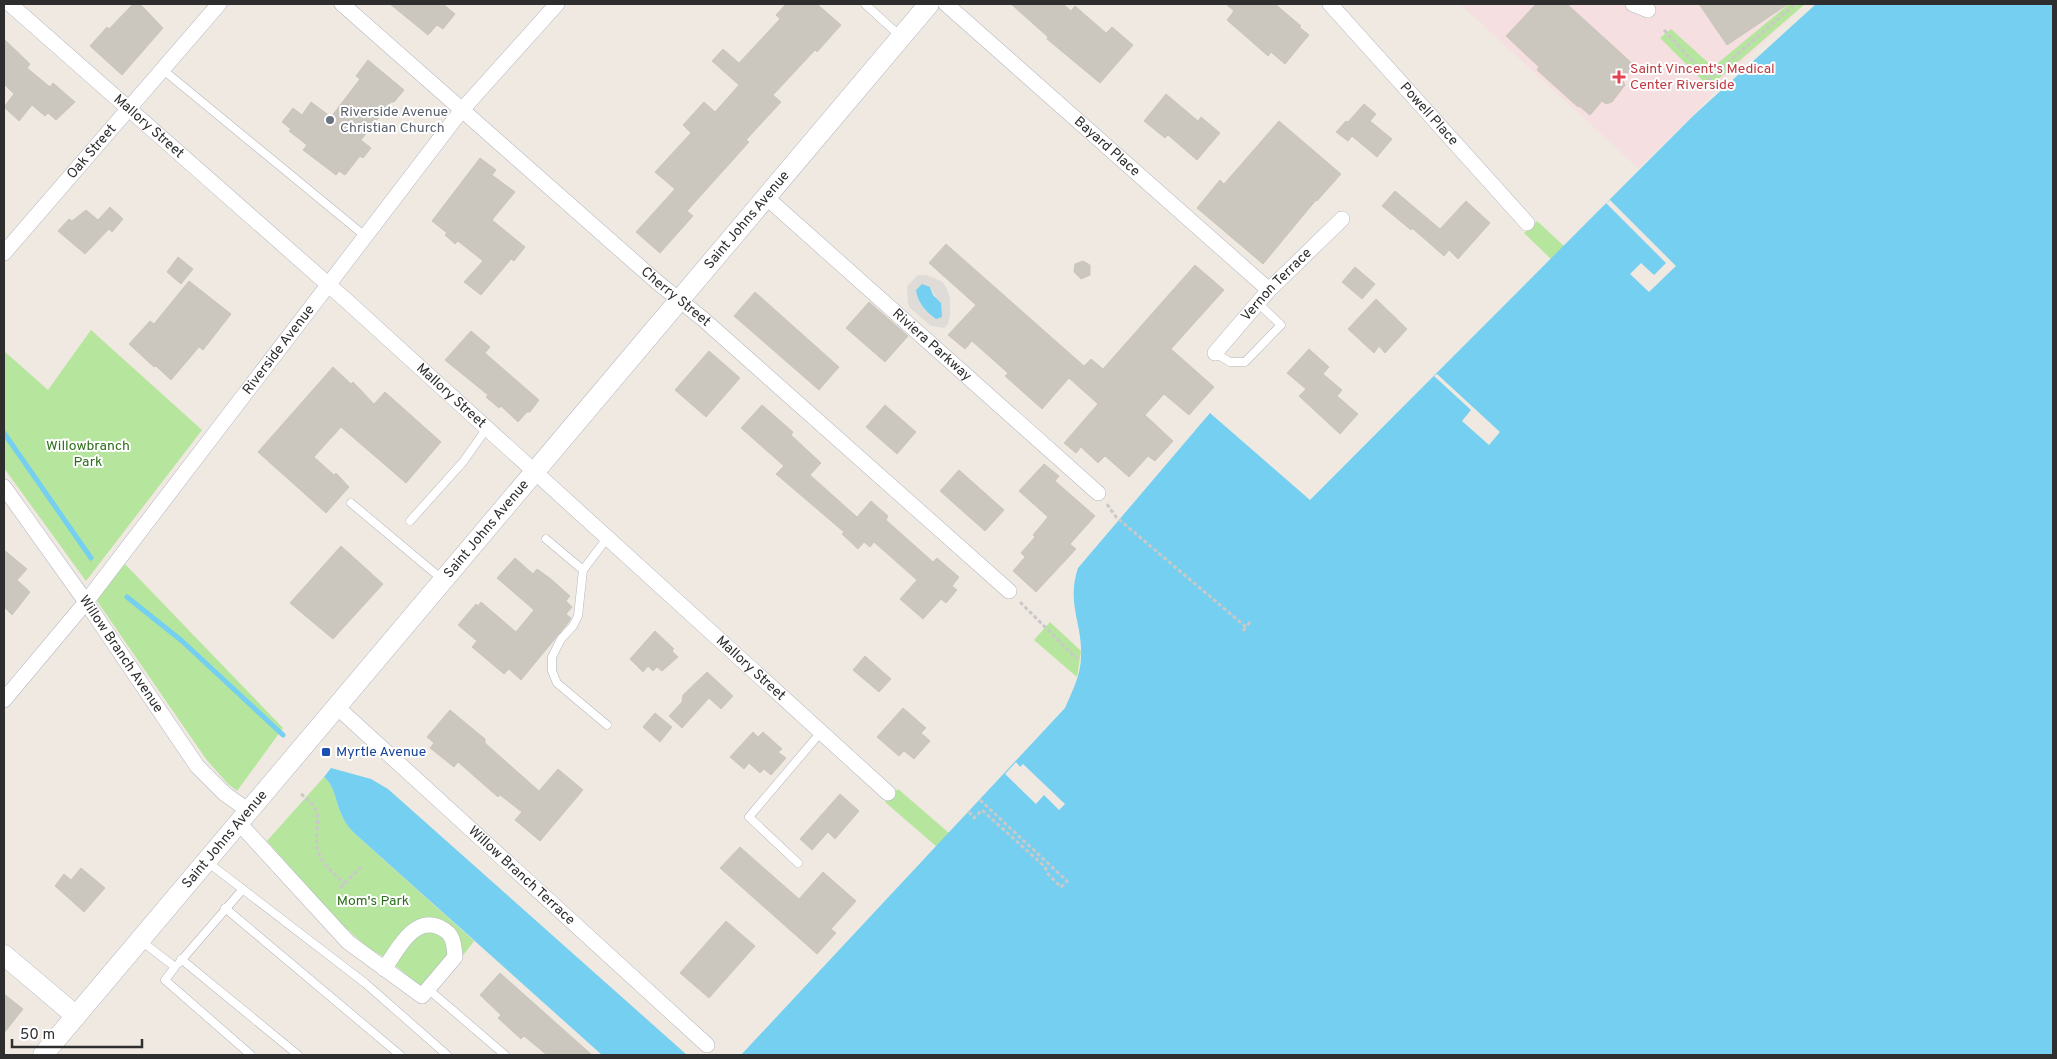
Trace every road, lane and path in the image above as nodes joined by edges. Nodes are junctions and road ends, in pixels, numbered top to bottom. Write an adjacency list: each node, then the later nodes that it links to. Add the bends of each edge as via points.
1 (10, 4): 15 (street, Mallory Street)
2 (218, 4): 14 (street, Oak Street)
3 (342, 4): 16 (street, Cherry Street)
4 (557, 4): 16 (street, Riverside Avenue)
5 (865, 4): 13 (lane)
6 (929, 4): 13 (main road, Saint Johns Avenue)
7 (946, 4): 23 (street, Bayard Place)
8 (1330, 4): 19 (street, Powell Place)
9 (1633, 4): 11 (street)
10 (1795, 4): 12 (path, via 1709,80)
11 (1648, 10)
12 (1664, 30)
13 (902, 37): 17 (main road, Saint Johns Avenue)
14 (162, 68): 15 (street, Oak Street); 20 (lane)
15 (127, 108): 21 (street, Oak Street); 22 (street, Mallory Street)
16 (461, 111): 20 (street, Riverside Avenue); 24 (street, Cherry Street)
17 (767, 198): 24 (main road, Saint Johns Avenue); 30 (street, Riviera Parkway)
18 (1342, 220): 23 (street, Vernon Terrace)
19 (1527, 223)
20 (365, 236): 22 (street, Riverside Avenue)
21 (4, 253)
22 (328, 285): 27 (street, Mallory Street); 39 (street, Riverside Avenue)
23 (1268, 290): 25 (street, Vernon Terrace)
24 (679, 300): 28 (main road, Saint Johns Avenue); 38 (street, Cherry Street)
25 (1258, 302): 26 (street, Vernon Terrace); 26 (lane, via 1282,325 1245,362 1230,362)
26 (1215, 353)
27 (487, 428): 28 (street, Mallory Street); 33 (lane, via 463,462)
28 (535, 471): 34 (street, Mallory Street); 37 (main road, Saint Johns Avenue)
29 (4, 487): 39 (street, Willow Branch Avenue)
30 (1098, 492)
31 (351, 504): 37 (lane)
32 (1116, 517): 41 (path)
33 (410, 521)
34 (608, 537): 36 (lane); 47 (street, Mallory Street)
35 (546, 539): 36 (lane)
36 (583, 570): 46 (lane, via 578,616 552,657 552,671 557,683)
37 (443, 580): 45 (main road, Saint Johns Avenue)
38 (1009, 590): 43 (path)
39 (86, 602): 44 (street, Riverside Avenue); 52 (street, Willow Branch Avenue, via 197,766)
40 (1250, 622): 41 (path)
41 (1246, 627): 42 (path)
42 (1243, 631)
43 (1077, 659)
44 (4, 700)
45 (337, 707): 52 (main road, Saint Johns Avenue); 67 (street, Willow Branch Terrace)
46 (606, 725)
47 (821, 732): 48 (street, Mallory Street); 54 (lane, via 749,817)
48 (888, 793)
49 (301, 794): 56 (path, via 318,815 315,835 318,852 324,863)
50 (980, 800): 51 (path, via 1067,881 1061,887 1044,866 982,810 974,818)
51 (969, 812)
52 (244, 817): 53 (main road, Saint Johns Avenue); 64 (street, Willow Branch Avenue, via 348,942)
53 (206, 861): 58 (lane); 60 (main road, Saint Johns Avenue)
54 (798, 863)
55 (361, 867): 56 (path)
56 (345, 884): 57 (path)
57 (340, 888)
58 (243, 889): 59 (lane); 72 (lane, via 365,983)
59 (225, 908): 62 (lane); 71 (lane)
60 (140, 940): 63 (lane); 66 (main road, Saint Johns Avenue)
61 (4, 954): 66 (main road)
62 (182, 959): 63 (lane); 70 (lane)
63 (175, 967): 69 (lane, via 165,980)
64 (384, 969): 65 (street, Willow Branch Avenue, via 422,996); 65 (street, via 418,927 435,924 454,940 455,957)
65 (428, 989): 73 (lane)
66 (76, 1016): 68 (main road, Saint Johns Avenue)
67 (706, 1045)
68 (43, 1055)
69 (251, 1055)
70 (298, 1055)
71 (400, 1055)
72 (447, 1055)
73 (505, 1055)

